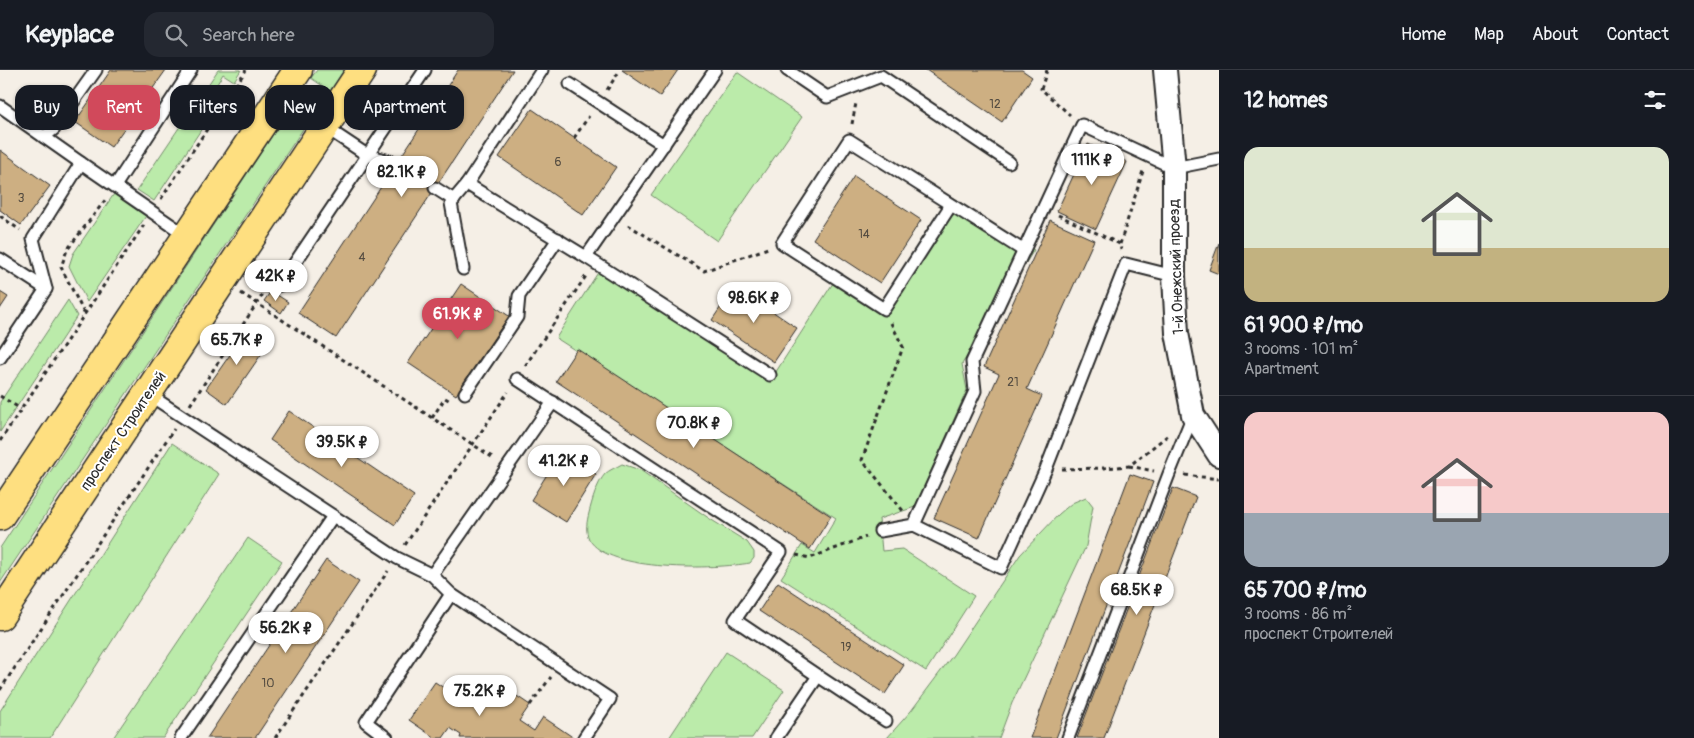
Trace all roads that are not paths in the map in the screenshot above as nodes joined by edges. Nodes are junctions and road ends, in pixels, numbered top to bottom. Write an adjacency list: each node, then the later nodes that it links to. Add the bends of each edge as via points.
1 (96, 70): 16 (lane)
2 (191, 70): 25 (lane)
3 (298, 70): 29 (main road)
4 (362, 70): 13 (main road, проспект Строителей)
5 (425, 70): 18 (lane)
6 (542, 70): 24 (lane)
7 (715, 70): 17 (lane)
8 (787, 70): 10 (lane, via 827,97)
9 (1165, 70): 23 (street, 1-й Онежский проезд)
10 (883, 73): 20 (lane)
11 (570, 84): 17 (lane)
12 (0, 106): 16 (lane)
13 (334, 113)
14 (323, 130): 42 (main road, проспект Строителей)
15 (330, 130): 18 (lane)
16 (44, 137): 21 (lane)
17 (664, 145): 33 (lane, via 614,216)
18 (367, 155): 22 (lane); 36 (lane)
19 (1219, 160): 23 (lane)
20 (1009, 162)
21 (81, 163): 25 (lane); 37 (lane, via 33,239)
22 (397, 163)
23 (1174, 168): 31 (lane, via 1082,126); 35 (street, 1-й Онежский проезд)
24 (467, 184): 27 (lane); 30 (lane)
25 (115, 186): 29 (lane)
26 (435, 188): 27 (lane)
27 (454, 200): 34 (lane, via 451,203)
28 (951, 206): 28 (lane, via 884,309 782,243 849,140); 31 (lane)
29 (187, 236): 46 (main road)
30 (558, 239): 33 (lane); 41 (lane, via 519,296 517,317)
31 (1024, 251): 48 (lane, via 972,362 975,391)
32 (0, 259): 37 (lane)
33 (590, 260): 39 (lane)
34 (463, 269)
35 (1174, 276): 44 (street, 1-й Онежский проезд, via 1177,333); 48 (lane, via 1126,264 1046,468 1001,568)
36 (280, 285)
37 (46, 289): 38 (lane)
38 (0, 358)
39 (770, 375)
40 (517, 379): 43 (lane)
41 (465, 393)
42 (148, 394): 47 (lane); 52 (main road, проспект Строителей)
43 (553, 402): 50 (lane); 53 (lane, via 781,552 735,620)
44 (1193, 415): 45 (street, 1-й Онежский проезд); 59 (lane)
45 (1219, 455)
46 (0, 516)
47 (333, 516): 50 (lane, via 397,558); 55 (lane)
48 (914, 525): 49 (lane)
49 (880, 531)
50 (432, 575): 51 (lane)
51 (451, 594): 56 (lane, via 366,722); 57 (lane, via 610,699)
52 (0, 616)
53 (818, 676): 54 (lane); 58 (lane)
54 (886, 721)
55 (181, 738)
56 (387, 738)
57 (584, 738)
58 (776, 738)
59 (1068, 738)

